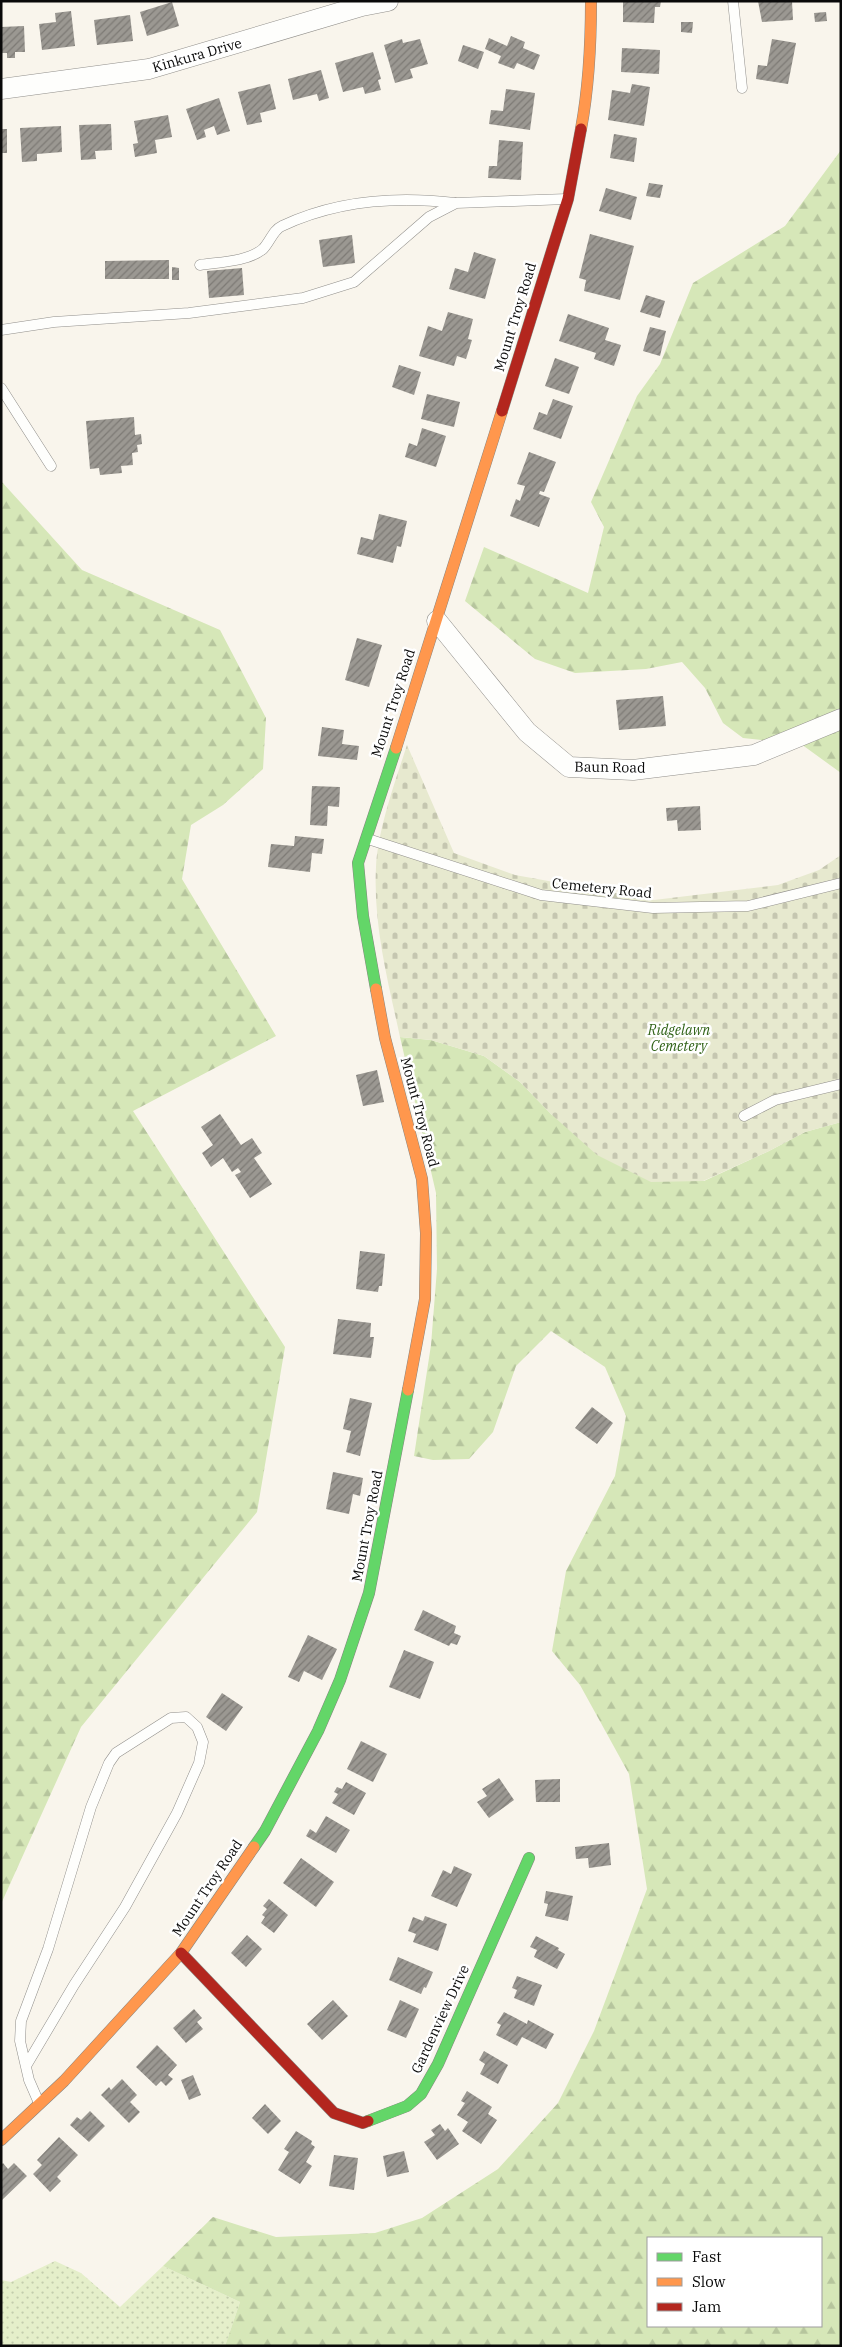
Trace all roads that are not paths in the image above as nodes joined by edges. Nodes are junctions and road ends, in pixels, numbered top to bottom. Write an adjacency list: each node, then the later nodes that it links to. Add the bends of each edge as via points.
1 (388, 1): 4 (street, Kinkura Drive)
2 (591, 1): 7 (street, Mount Troy Road, via 586,101)
3 (733, 1): 6 (lane)
4 (361, 4): 5 (street, Kinkura Drive, via 149,69)
5 (1, 88)
6 (742, 88)
7 (568, 199): 8 (lane); 13 (street, Mount Troy Road)
8 (456, 203): 9 (lane, via 419,199 333,207 280,226 262,250 242,258); 10 (lane, via 429,216 354,282 303,298 189,313 54,322)
9 (200, 264)
10 (1, 330)
11 (1, 388): 12 (lane)
12 (51, 466)
13 (437, 621): 14 (street, Baun Road, via 527,732 568,767 634,770 754,755); 15 (street, Mount Troy Road)
14 (841, 719)
15 (367, 839): 16 (lane, Cemetery Road, via 541,895 653,908 748,906); 20 (street, Mount Troy Road, via 358,863 363,916 385,1038 422,1179 426,1233 425,1299 369,1593 340,1680 318,1731 265,1831)
16 (841, 883)
17 (841, 1084): 18 (lane, via 776,1100)
18 (744, 1116)
19 (529, 1858): 20 (street, Gardenview Drive, via 438,2064 421,2094 407,2106 363,2124 334,2113)
20 (181, 1953): 22 (street, Mount Troy Road)
21 (26, 2066): 21 (lane, via 20,2042 21,2021 108,1763 116,1754 172,1718 186,1716 198,1727 203,1742 199,1763 177,1813 125,1907); 22 (lane, via 28,2080)
22 (39, 2104): 23 (street, Mount Troy Road)
23 (1, 2140)

